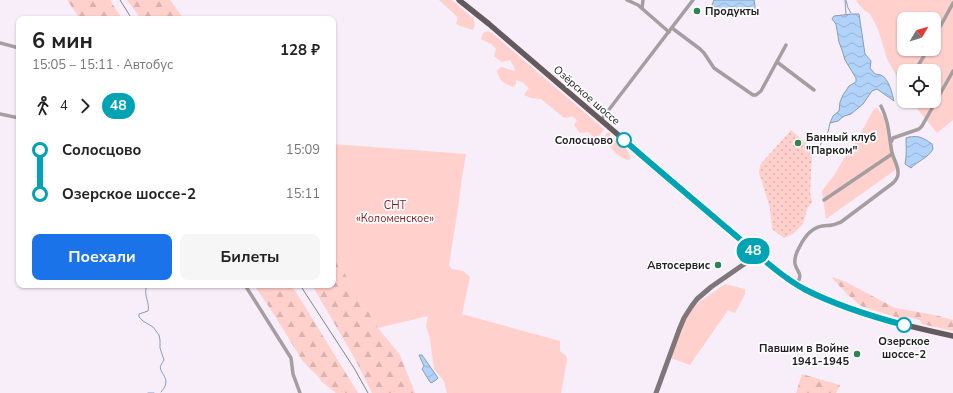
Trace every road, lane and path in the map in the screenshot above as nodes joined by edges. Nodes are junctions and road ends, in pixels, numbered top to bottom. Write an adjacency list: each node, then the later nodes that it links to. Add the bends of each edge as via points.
1 (460, 0): 21 (main road, Озёрское шоссе)
2 (627, 0): 7 (street)
3 (638, 0): 7 (street)
4 (643, 0): 8 (street)
5 (693, 0): 10 (street)
6 (953, 3): 9 (street)
7 (638, 5): 8 (street)
8 (642, 8): 11 (street)
9 (941, 25)
10 (672, 28): 11 (street); 15 (street, via 700,49 714,68 753,95 761,91)
11 (669, 32): 21 (street)
12 (0, 43): 14 (street)
13 (786, 45): 15 (street)
14 (16, 47)
15 (777, 62): 17 (street)
16 (953, 71): 22 (street, via 922,126 893,138)
17 (814, 90)
18 (881, 106): 22 (street)
19 (0, 114): 20 (street)
20 (16, 117)
21 (601, 120): 25 (main road, Озёрское шоссе)
22 (891, 142): 23 (street)
23 (892, 154): 24 (street); 26 (street, via 898,173 893,182 841,222 818,227 803,239 796,252 795,264 800,278)
24 (824, 200)
25 (756, 253): 26 (main road, Озёрское шоссе); 30 (main road, via 711,287 691,307 679,330)
26 (796, 284): 28 (main road, Озёрское шоссе, via 824,298 872,316)
27 (247, 288): 29 (street, via 290,358)
28 (953, 336)
29 (300, 393)
30 (656, 393)

